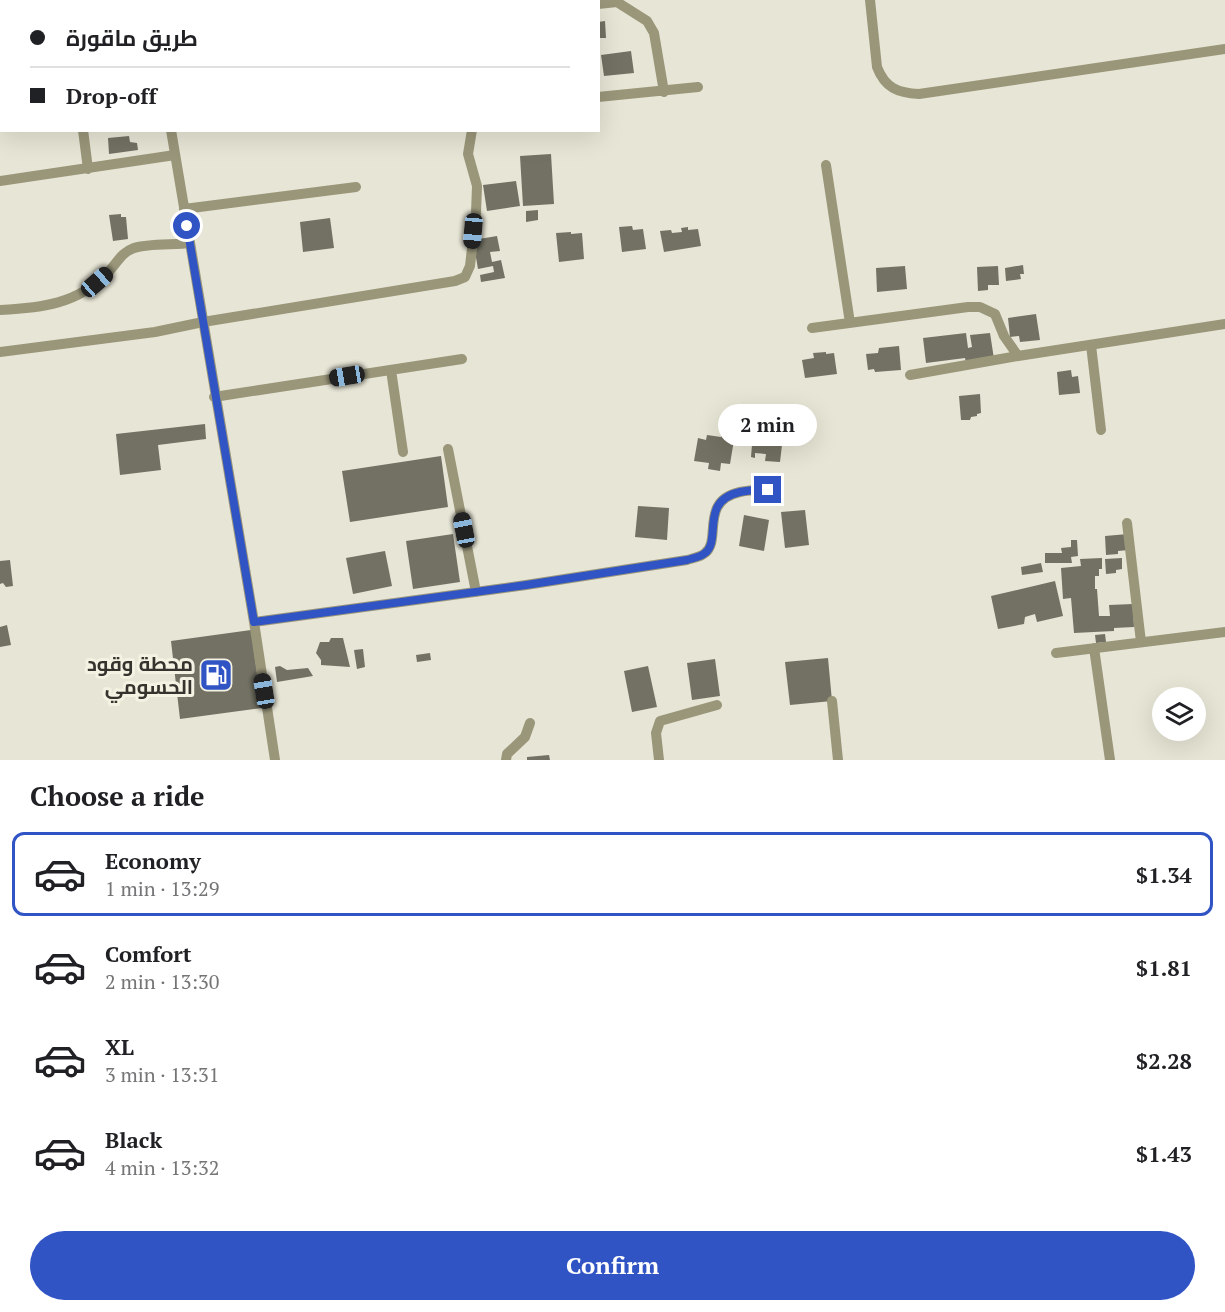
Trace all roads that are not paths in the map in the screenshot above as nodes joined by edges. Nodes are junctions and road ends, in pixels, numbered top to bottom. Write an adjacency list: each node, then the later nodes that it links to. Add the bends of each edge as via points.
1 (870, 0): 3 (street, via 877,67 890,87 902,93 919,94)
2 (600, 4): 5 (street, via 617,2 647,21 654,33)
3 (1225, 50)
4 (698, 87): 5 (street)
5 (664, 92): 6 (street)
6 (600, 97)
7 (83, 132): 12 (street)
8 (171, 132): 10 (street)
9 (472, 132): 18 (street, via 468,154 477,186 476,213 470,266 465,277)
10 (175, 154): 12 (street); 15 (street)
11 (826, 165): 19 (street)
12 (88, 169): 13 (street)
13 (0, 181)
14 (356, 187): 15 (street)
15 (184, 209): 16 (street)
16 (190, 243): 17 (street, via 135,248 121,255 86,292 47,305); 18 (street)
17 (0, 310)
18 (203, 322): 23 (street); 28 (street)
19 (850, 323): 21 (street); 24 (street, via 980,307 995,314)
20 (1225, 324): 22 (street)
21 (812, 328)
22 (1091, 345): 24 (street); 29 (street)
23 (0, 352)
24 (1018, 356): 27 (street)
25 (462, 359): 26 (street)
26 (391, 370): 28 (street); 31 (street)
27 (910, 375)
28 (214, 397): 35 (street)
29 (1101, 430)
30 (448, 449): 34 (street)
31 (403, 452)
32 (768, 490): 34 (street, via 739,492 721,502 713,520 709,548 698,557)
33 (1127, 524): 37 (street)
34 (476, 592): 35 (street)
35 (254, 622): 43 (street)
36 (1225, 632): 37 (street)
37 (1141, 642): 38 (street)
38 (1094, 648): 39 (street); 47 (street)
39 (1056, 652)
40 (832, 701): 46 (street)
41 (717, 705): 45 (street, via 660,721 656,733)
42 (530, 723): 44 (street, via 525,737 507,754)
43 (275, 760)
44 (506, 760)
45 (659, 760)
46 (838, 760)
47 (1110, 760)

